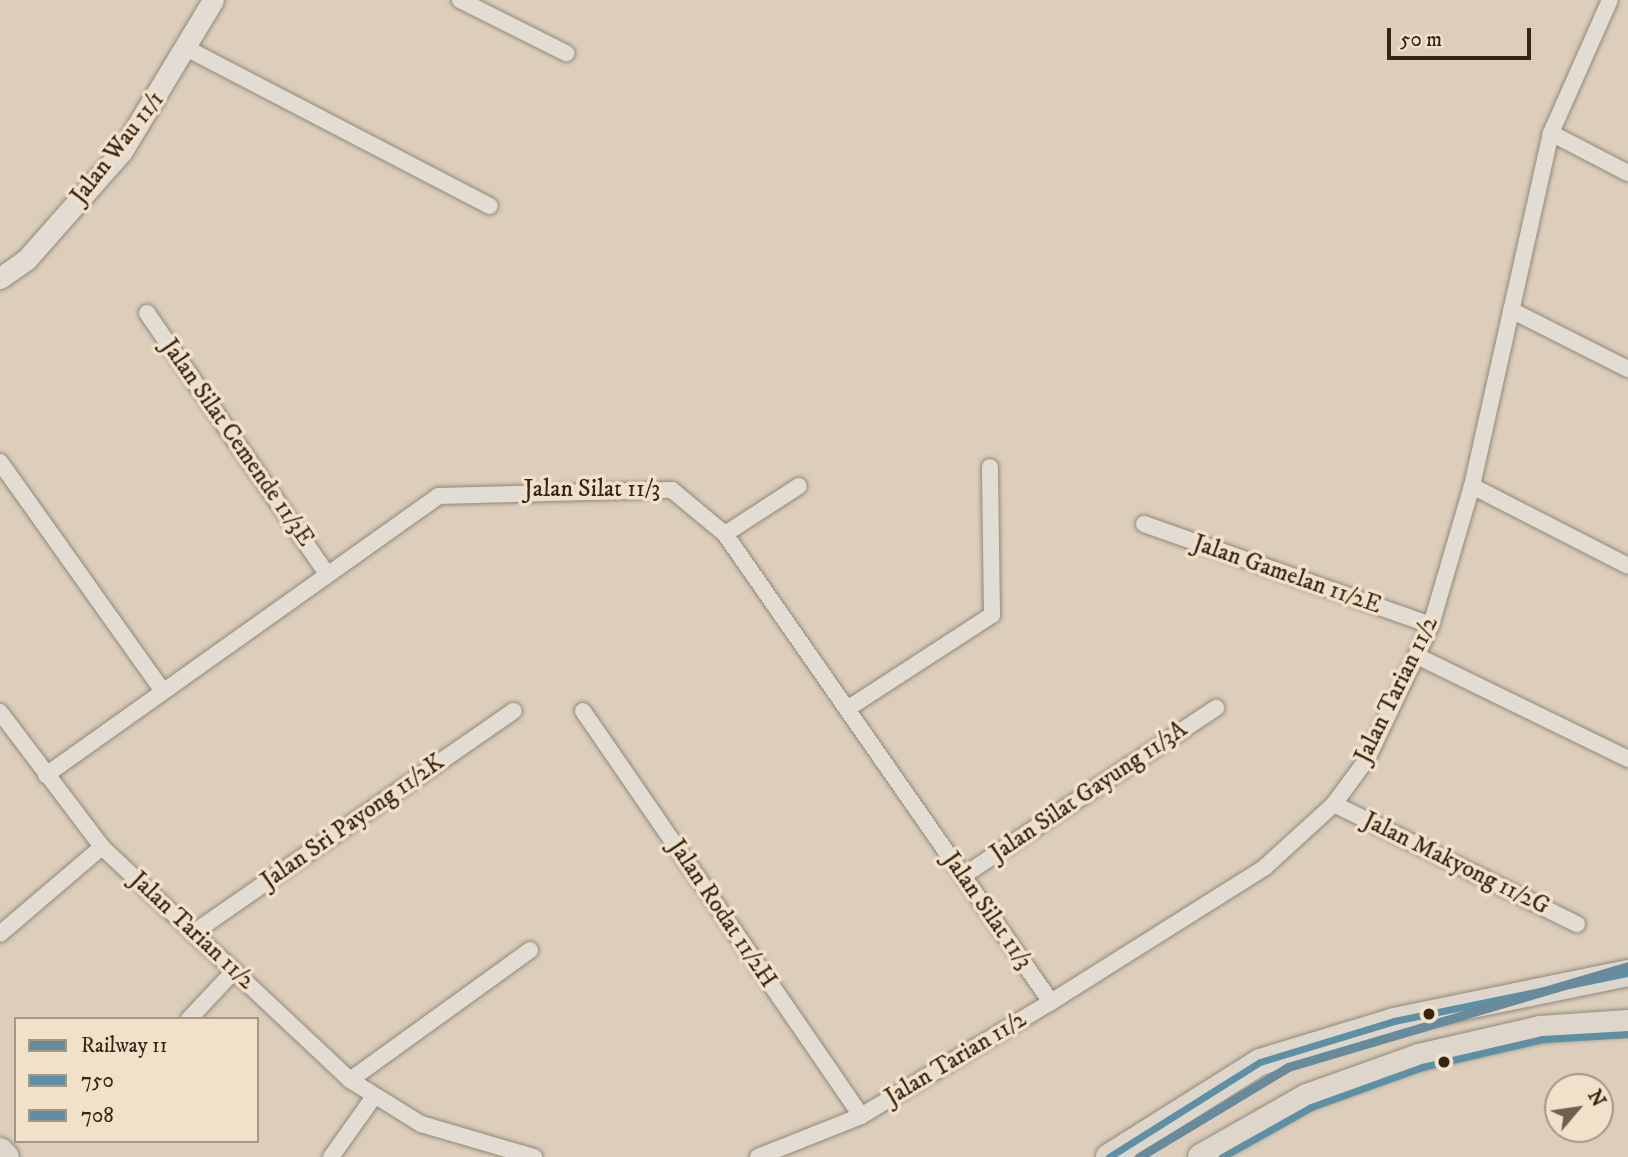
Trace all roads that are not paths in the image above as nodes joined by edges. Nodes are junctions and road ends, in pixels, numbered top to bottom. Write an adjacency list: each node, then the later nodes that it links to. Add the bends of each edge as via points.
1 (213, 0): 4 (street, Jalan Wau 11/1)
2 (460, 0): 5 (street)
3 (1610, 0): 6 (street, Jalan Tarian 11/2)
4 (188, 49): 8 (street); 9 (street, Jalan Wau 11/1, via 122,150 26,260)
5 (566, 52)
6 (1551, 134): 7 (street); 10 (street, Jalan Tarian 11/2)
7 (1628, 173)
8 (490, 205)
9 (0, 278)
10 (1511, 310): 12 (street); 16 (street, Jalan Tarian 11/2)
11 (147, 313): 20 (street, Jalan Silat Cemende 11/3E)
12 (1628, 369)
13 (0, 462): 23 (street)
14 (990, 467): 25 (street, via 992,615)
15 (799, 486): 18 (street)
16 (1472, 486): 19 (street); 21 (street, Jalan Tarian 11/2)
17 (1144, 524): 21 (street, Jalan Gamelan 11/2E)
18 (725, 534): 20 (street, Jalan Silat 11/3, via 672,490 452,491); 25 (street, Jalan Silat 11/3)
19 (1628, 566)
20 (327, 574): 23 (street, Jalan Silat 11/3)
21 (1431, 625): 22 (street, Jalan Tarian 11/2)
22 (1418, 656): 29 (street); 31 (street, Jalan Tarian 11/2, via 1367,759)
23 (162, 690): 30 (street, Jalan Silat 11/3)
24 (1216, 708): 33 (street, Jalan Silat Gayung 11/3A)
25 (846, 709): 33 (street, Jalan Silat 11/3)
26 (514, 711): 36 (street, Jalan Sri Payong 11/2K)
27 (583, 711): 45 (street, Jalan Rodat 11/2H)
28 (0, 712): 30 (street, Jalan Tarian 11/2)
29 (1628, 759)
30 (46, 775): 32 (street, Jalan Tarian 11/2)
31 (1334, 804): 34 (street, Jalan Makyong 11/2G); 40 (street, Jalan Tarian 11/2, via 1265,867)
32 (102, 847): 35 (street); 36 (street, Jalan Tarian 11/2)
33 (963, 876): 40 (street, Jalan Silat 11/3)
34 (1577, 924)
35 (0, 933)
36 (193, 933): 38 (street, Jalan Tarian 11/2)
37 (530, 950): 43 (street)
38 (234, 971): 41 (street); 43 (street, Jalan Tarian 11/2)
39 (1628, 973): 51 (main road, via 1395,1021 1261,1062)
40 (1051, 1002): 45 (street, Jalan Tarian 11/2)
41 (191, 1017)
42 (1628, 1023): 52 (main road, via 1540,1029 1419,1057 1307,1097)
43 (350, 1080): 44 (street, Jalan Tarian 11/2)
44 (373, 1098): 48 (street); 49 (street, Jalan Tarian 11/2, via 421,1124)
45 (861, 1116): 50 (street, Jalan Tarian 11/2)
46 (0, 1151): 47 (main road)
47 (6, 1157)
48 (331, 1157)
49 (534, 1157)
50 (758, 1157)
51 (1109, 1157)
52 (1201, 1157)

